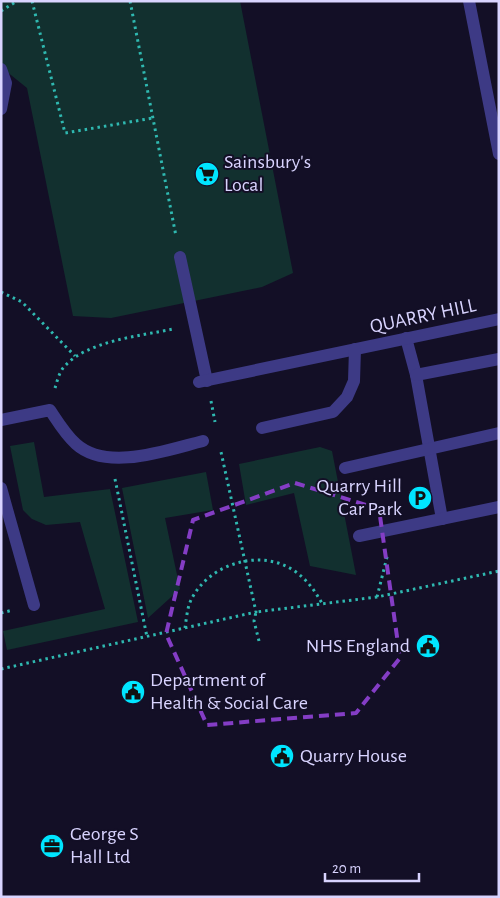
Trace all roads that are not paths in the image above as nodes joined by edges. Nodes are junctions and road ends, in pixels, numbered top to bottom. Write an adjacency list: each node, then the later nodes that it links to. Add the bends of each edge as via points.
1 (470, 1): 4 (street)
2 (1, 69): 3 (street, via 6,83)
3 (1, 109)
4 (499, 154)
5 (180, 257): 8 (street, QUARRY HILL, via 196,324 203,381)
6 (499, 319): 7 (street, QUARRY HILL)
7 (406, 338): 8 (street, QUARRY HILL); 10 (street)
8 (355, 349): 12 (street, via 354,381 347,397 333,412)
9 (499, 359): 10 (street)
10 (416, 375): 15 (street)
11 (1, 420): 14 (street, via 50,410 77,446 110,458 143,455)
12 (262, 428)
13 (499, 433): 15 (street)
14 (203, 442)
15 (429, 449): 16 (street); 19 (street)
16 (344, 468)
17 (1, 488): 21 (street)
18 (499, 508): 19 (street)
19 (442, 519): 20 (street)
20 (359, 536)
21 (34, 605)

